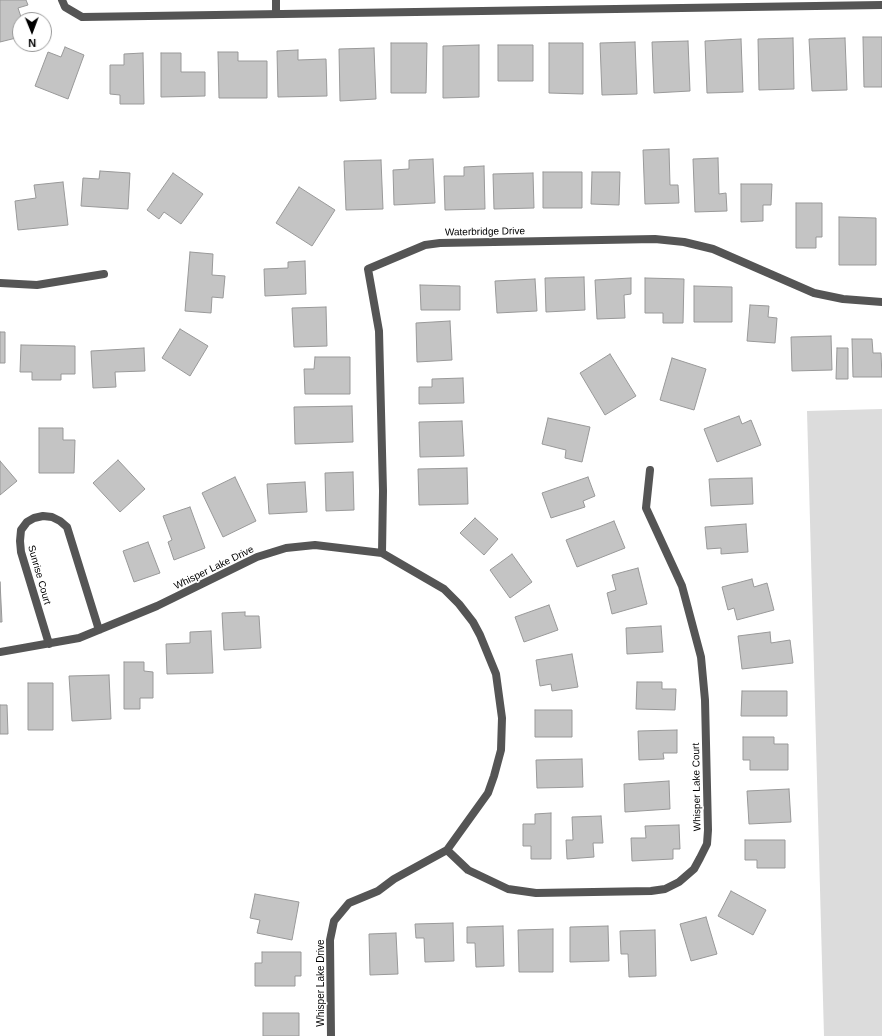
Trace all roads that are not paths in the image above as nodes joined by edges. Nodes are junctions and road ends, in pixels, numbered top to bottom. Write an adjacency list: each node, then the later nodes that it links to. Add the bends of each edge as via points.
1 (62, 0): 4 (street, via 65,7 82,17)
2 (276, 0): 4 (street)
3 (882, 5): 4 (street)
4 (276, 14)
5 (104, 274): 6 (street, via 37,285)
6 (0, 283)
7 (882, 302): 9 (street, Waterbridge Drive, via 843,300 814,293 713,249 655,239 440,243 425,245 368,269 379,331)
8 (650, 470): 13 (street, Whisper Lake Court, via 646,508 682,586 701,657 705,700 708,830 700,858 694,869 679,882 665,889 536,893 508,890 468,870)
9 (382, 553): 10 (street, Whisper Lake Drive, via 315,545 286,548 236,566 157,606); 13 (street, Whisper Lake Drive, via 444,589 459,604 473,622 496,674 502,718 501,750 494,776 488,793)
10 (100, 630): 11 (street, Whisper Lake Drive, via 79,638); 11 (street, Sunrise Court, via 66,527 52,517 34,518 21,530 21,552)
11 (49, 644): 12 (street, Whisper Lake Drive)
12 (0, 652)
13 (447, 850): 14 (street, Whisper Lake Drive, via 394,878 378,890 349,903 334,921 330,940)
14 (331, 1036)

